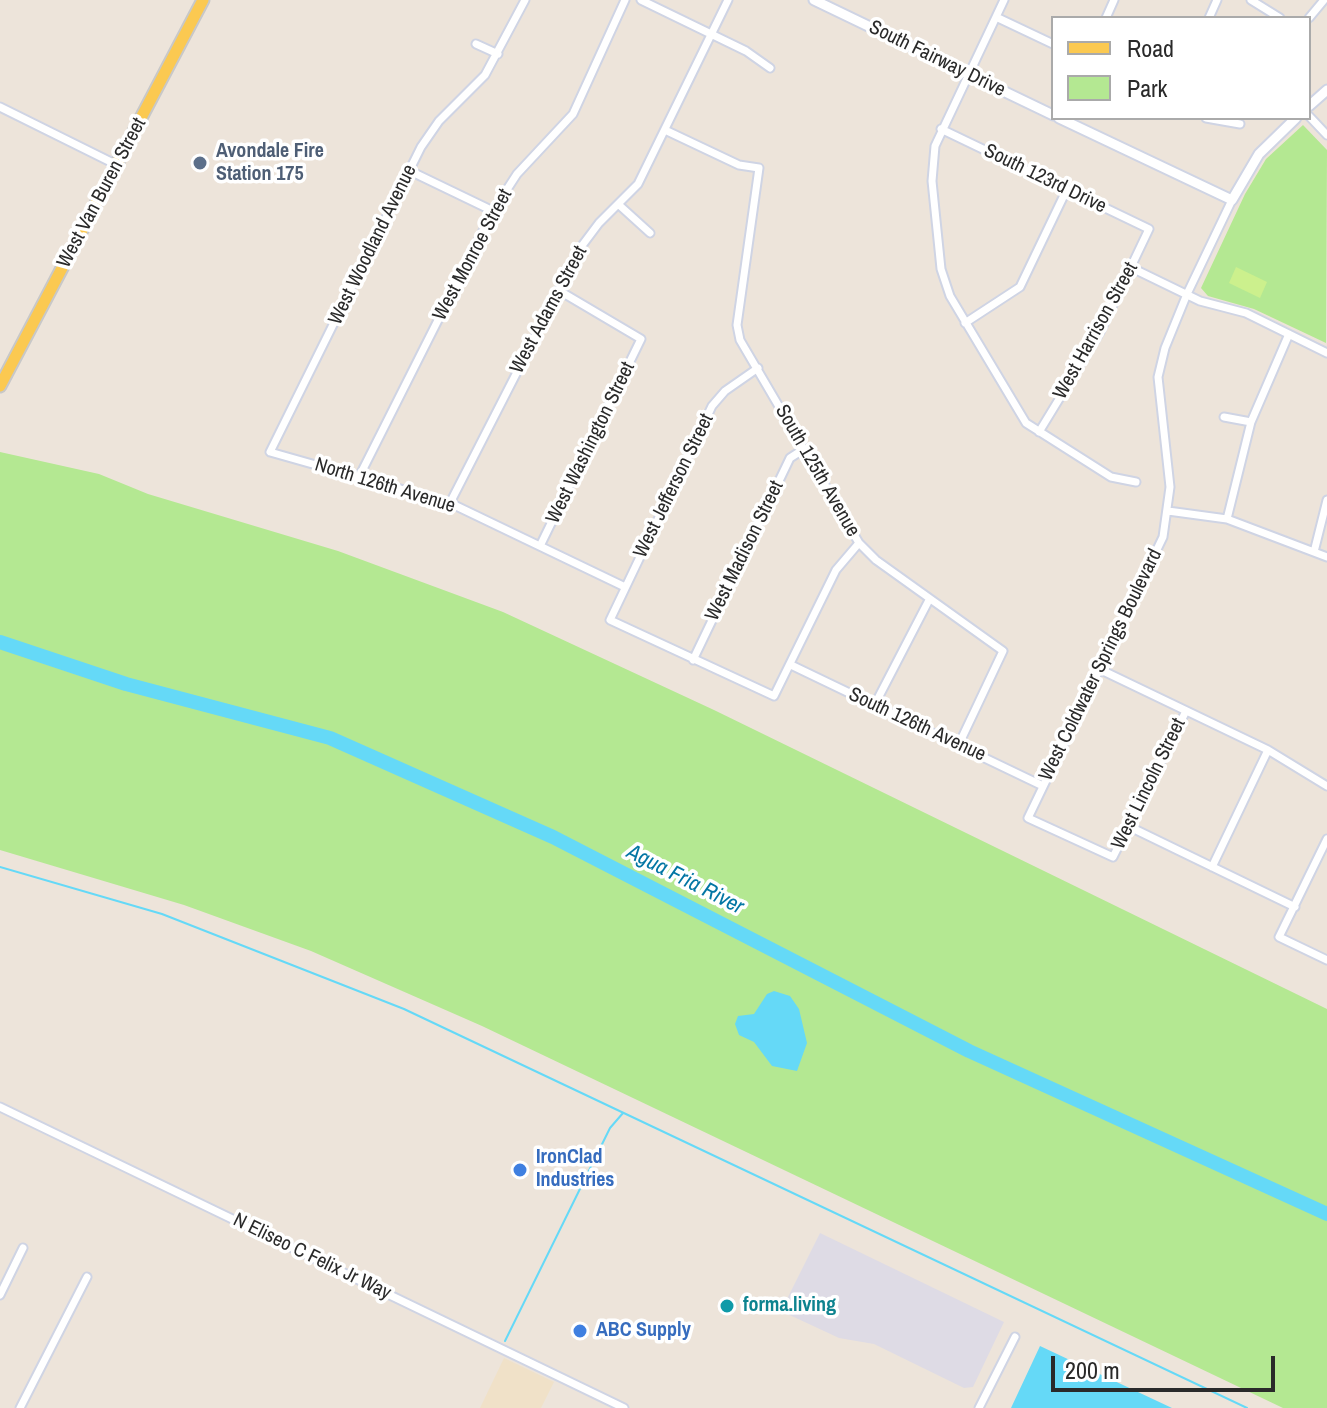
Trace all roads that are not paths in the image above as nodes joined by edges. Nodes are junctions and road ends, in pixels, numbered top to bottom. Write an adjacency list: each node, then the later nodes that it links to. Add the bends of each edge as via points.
1 (203, 0): 31 (main road, West Van Buren Street)
2 (525, 0): 16 (street, West Woodland Avenue)
3 (625, 0): 36 (street, West Monroe Street, via 573,114 517,174)
4 (641, 0): 13 (street)
5 (728, 0): 13 (street, West Adams Street)
6 (1004, 0): 12 (street)
7 (1251, 0): 10 (street)
8 (1324, 0): 11 (street)
9 (817, 2): 18 (street, South Fairway Drive)
10 (1277, 16)
11 (1311, 16)
12 (996, 17): 14 (street); 18 (street)
13 (712, 34): 17 (street); 29 (street, West Adams Street)
14 (1051, 43)
15 (476, 44): 16 (street)
16 (498, 54): 32 (street, West Woodland Avenue, via 485,75 439,121)
17 (770, 68)
18 (968, 74): 22 (street, South Fairway Drive); 28 (street)
19 (1327, 90): 20 (street)
20 (1311, 104)
21 (0, 107): 31 (street)
22 (1051, 114)
23 (1311, 118): 30 (street)
24 (1063, 120): 34 (street)
25 (1217, 120): 27 (street)
26 (1294, 120): 34 (street, West Coldwater Springs Boulevard, via 1259,154)
27 (1240, 124)
28 (941, 129): 33 (street, South 123rd Drive); 42 (street, via 932,161 941,269)
29 (665, 130): 35 (street, West Adams Street, via 638,184); 45 (street, South 125th Avenue, via 739,165 759,168 737,325)
30 (1327, 135)
31 (117, 165): 46 (main road, West Van Buren Street)
32 (410, 171): 36 (street); 51 (street, West Woodland Avenue)
33 (1067, 189): 37 (street, South 123rd Drive); 42 (street, via 1020,287)
34 (1232, 200): 41 (street, West Coldwater Springs Boulevard)
35 (618, 204): 38 (street); 40 (street, West Adams Street, via 581,247)
36 (493, 211): 52 (street, West Monroe Street)
37 (1149, 229): 39 (street, West Harrison Street)
38 (650, 233)
39 (1132, 268): 41 (street); 49 (street, West Harrison Street)
40 (558, 290): 55 (street, West Adams Street); 59 (street, West Washington Street, via 641,339)
41 (1187, 294): 43 (street); 56 (street, West Coldwater Springs Boulevard, via 1158,377)
42 (965, 323): 49 (street, via 1026,423)
43 (1289, 334): 44 (street); 48 (street)
44 (1327, 353)
45 (758, 368): 50 (street, South 125th Avenue); 62 (street, West Jefferson Street, via 712,406)
46 (0, 386)
47 (1224, 417): 48 (street)
48 (1251, 422): 57 (street)
49 (1039, 432): 53 (street, via 1111,477)
50 (804, 449): 58 (street, South 125th Avenue); 64 (street, West Madison Street, via 790,458)
51 (270, 452): 52 (street, North 126th Avenue)
52 (358, 479): 55 (street, North 126th Avenue)
53 (1136, 482)
54 (1327, 500): 60 (street)
55 (450, 503): 59 (street, North 126th Avenue)
56 (1168, 511): 57 (street); 66 (street, West Coldwater Springs Boulevard, via 1163,537)
57 (1227, 519): 60 (street)
58 (859, 543): 63 (street, South 125th Avenue); 65 (street, via 836,570)
59 (540, 546): 62 (street)
60 (1314, 552): 61 (street)
61 (1327, 557)
62 (625, 587): 64 (street, West Jefferson Street, via 610,620)
63 (929, 600): 67 (street); 69 (street, South 125th Avenue, via 1003,651)
64 (693, 660): 65 (street, via 774,696)
65 (791, 665): 67 (street, South 126th Avenue)
66 (1097, 668): 68 (street); 71 (street, West Coldwater Springs Boulevard)
67 (874, 706): 69 (street, South 126th Avenue)
68 (1186, 711): 70 (street); 73 (street, West Lincoln Street)
69 (959, 744): 71 (street, South 126th Avenue)
70 (1268, 750): 72 (street); 76 (street)
71 (1043, 786): 75 (street, West Coldwater Springs Boulevard, via 1028,818)
72 (1327, 786)
73 (1128, 826): 75 (street, West Lincoln Street); 76 (street)
74 (1327, 839): 77 (street)
75 (1113, 857)
76 (1212, 867): 77 (street)
77 (1295, 907): 78 (street, via 1279,937)
78 (1327, 960)
79 (0, 1107): 86 (street, N Eliseo C Felix Jr Way)
80 (23, 1248): 82 (street)
81 (87, 1277): 85 (street)
82 (2, 1284): 83 (street)
83 (0, 1295)
84 (1015, 1337): 87 (street)
85 (20, 1408)
86 (624, 1408)
87 (979, 1408)

